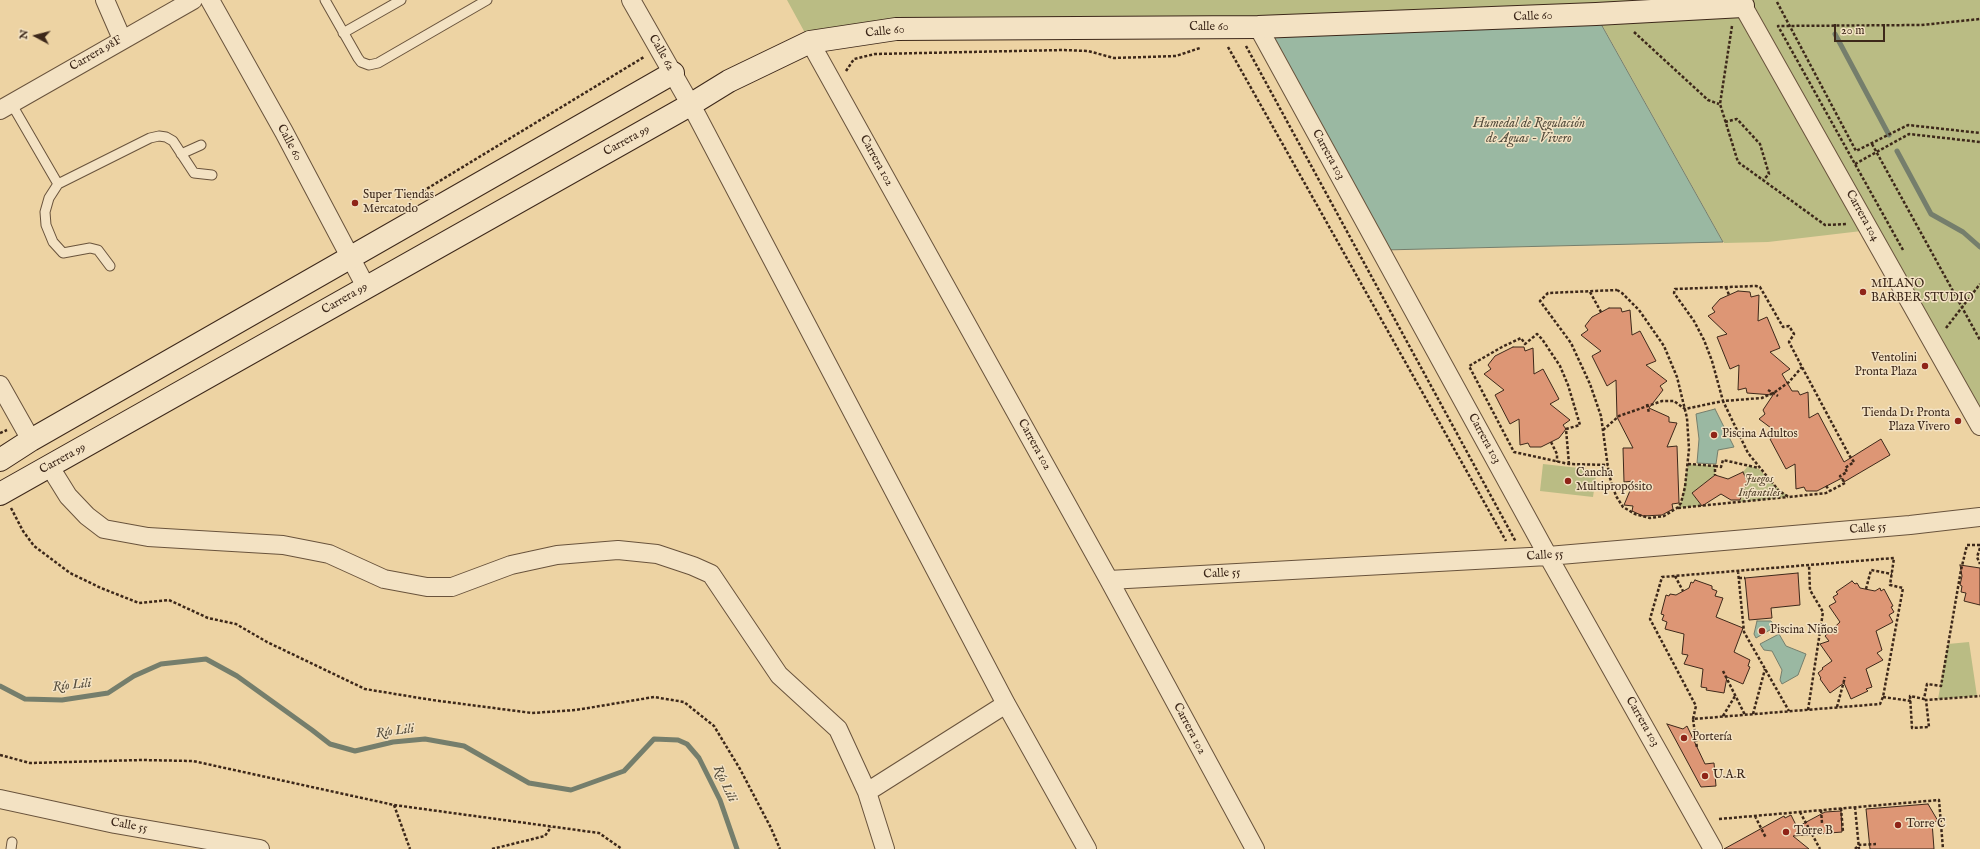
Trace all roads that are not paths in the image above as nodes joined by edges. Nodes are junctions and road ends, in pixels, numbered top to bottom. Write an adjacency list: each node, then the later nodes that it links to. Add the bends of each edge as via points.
1 (105, 0): 11 (street)
2 (193, 0): 11 (street, Carrera 98F)
3 (210, 0): 20 (street, Calle 60)
4 (325, 0): 10 (lane)
5 (401, 0): 10 (lane)
6 (487, 0): 10 (lane, via 374,64 360,62)
7 (631, 0): 13 (street, Calle 62)
8 (1738, 13): 9 (street, Calle 60, via 1596,14); 24 (street, Carrera 104, via 1865,222)
9 (1258, 28): 12 (street, Calle 60, via 896,29); 30 (street, Carrera 103)
10 (343, 33)
11 (122, 39): 15 (street, Carrera 98F)
12 (810, 42): 14 (street, Calle 60, via 729,81); 31 (street, Carrera 102)
13 (673, 73): 14 (street, Calle 62); 20 (street)
14 (690, 105): 22 (street, Carrera 99); 32 (street, Calle 62)
15 (6, 107): 19 (lane)
16 (201, 145): 17 (lane)
17 (181, 154): 18 (lane, via 194,173); 19 (lane, via 173,141 166,137 150,138)
18 (212, 175)
19 (58, 184): 21 (lane, via 49,198 45,212 46,225 53,242 62,253 90,248 98,250)
20 (351, 258): 22 (street, Calle 60); 25 (street)
21 (110, 266)
22 (366, 288): 27 (street, Carrera 99)
23 (0, 385): 25 (street)
24 (1980, 426)
25 (31, 440): 26 (street)
26 (0, 460)
27 (50, 467): 28 (street, Carrera 99); 33 (street, via 68,496 104,529 148,537 283,545 329,554 384,579 427,588 452,587 511,565 557,555 618,550 657,554 693,566 711,574 779,674 838,729)
28 (4, 499)
29 (1980, 517): 30 (street, Calle 55)
30 (1548, 556): 31 (street, Calle 55); 39 (street, Carrera 103)
31 (1109, 580): 38 (street, Carrera 102)
32 (1006, 704): 33 (street); 37 (street, Calle 62)
33 (867, 792): 36 (street)
34 (0, 799): 35 (street, Calle 55, via 115,824)
35 (260, 849)
36 (885, 849)
37 (1087, 849)
38 (1255, 849)
39 (1713, 849)

